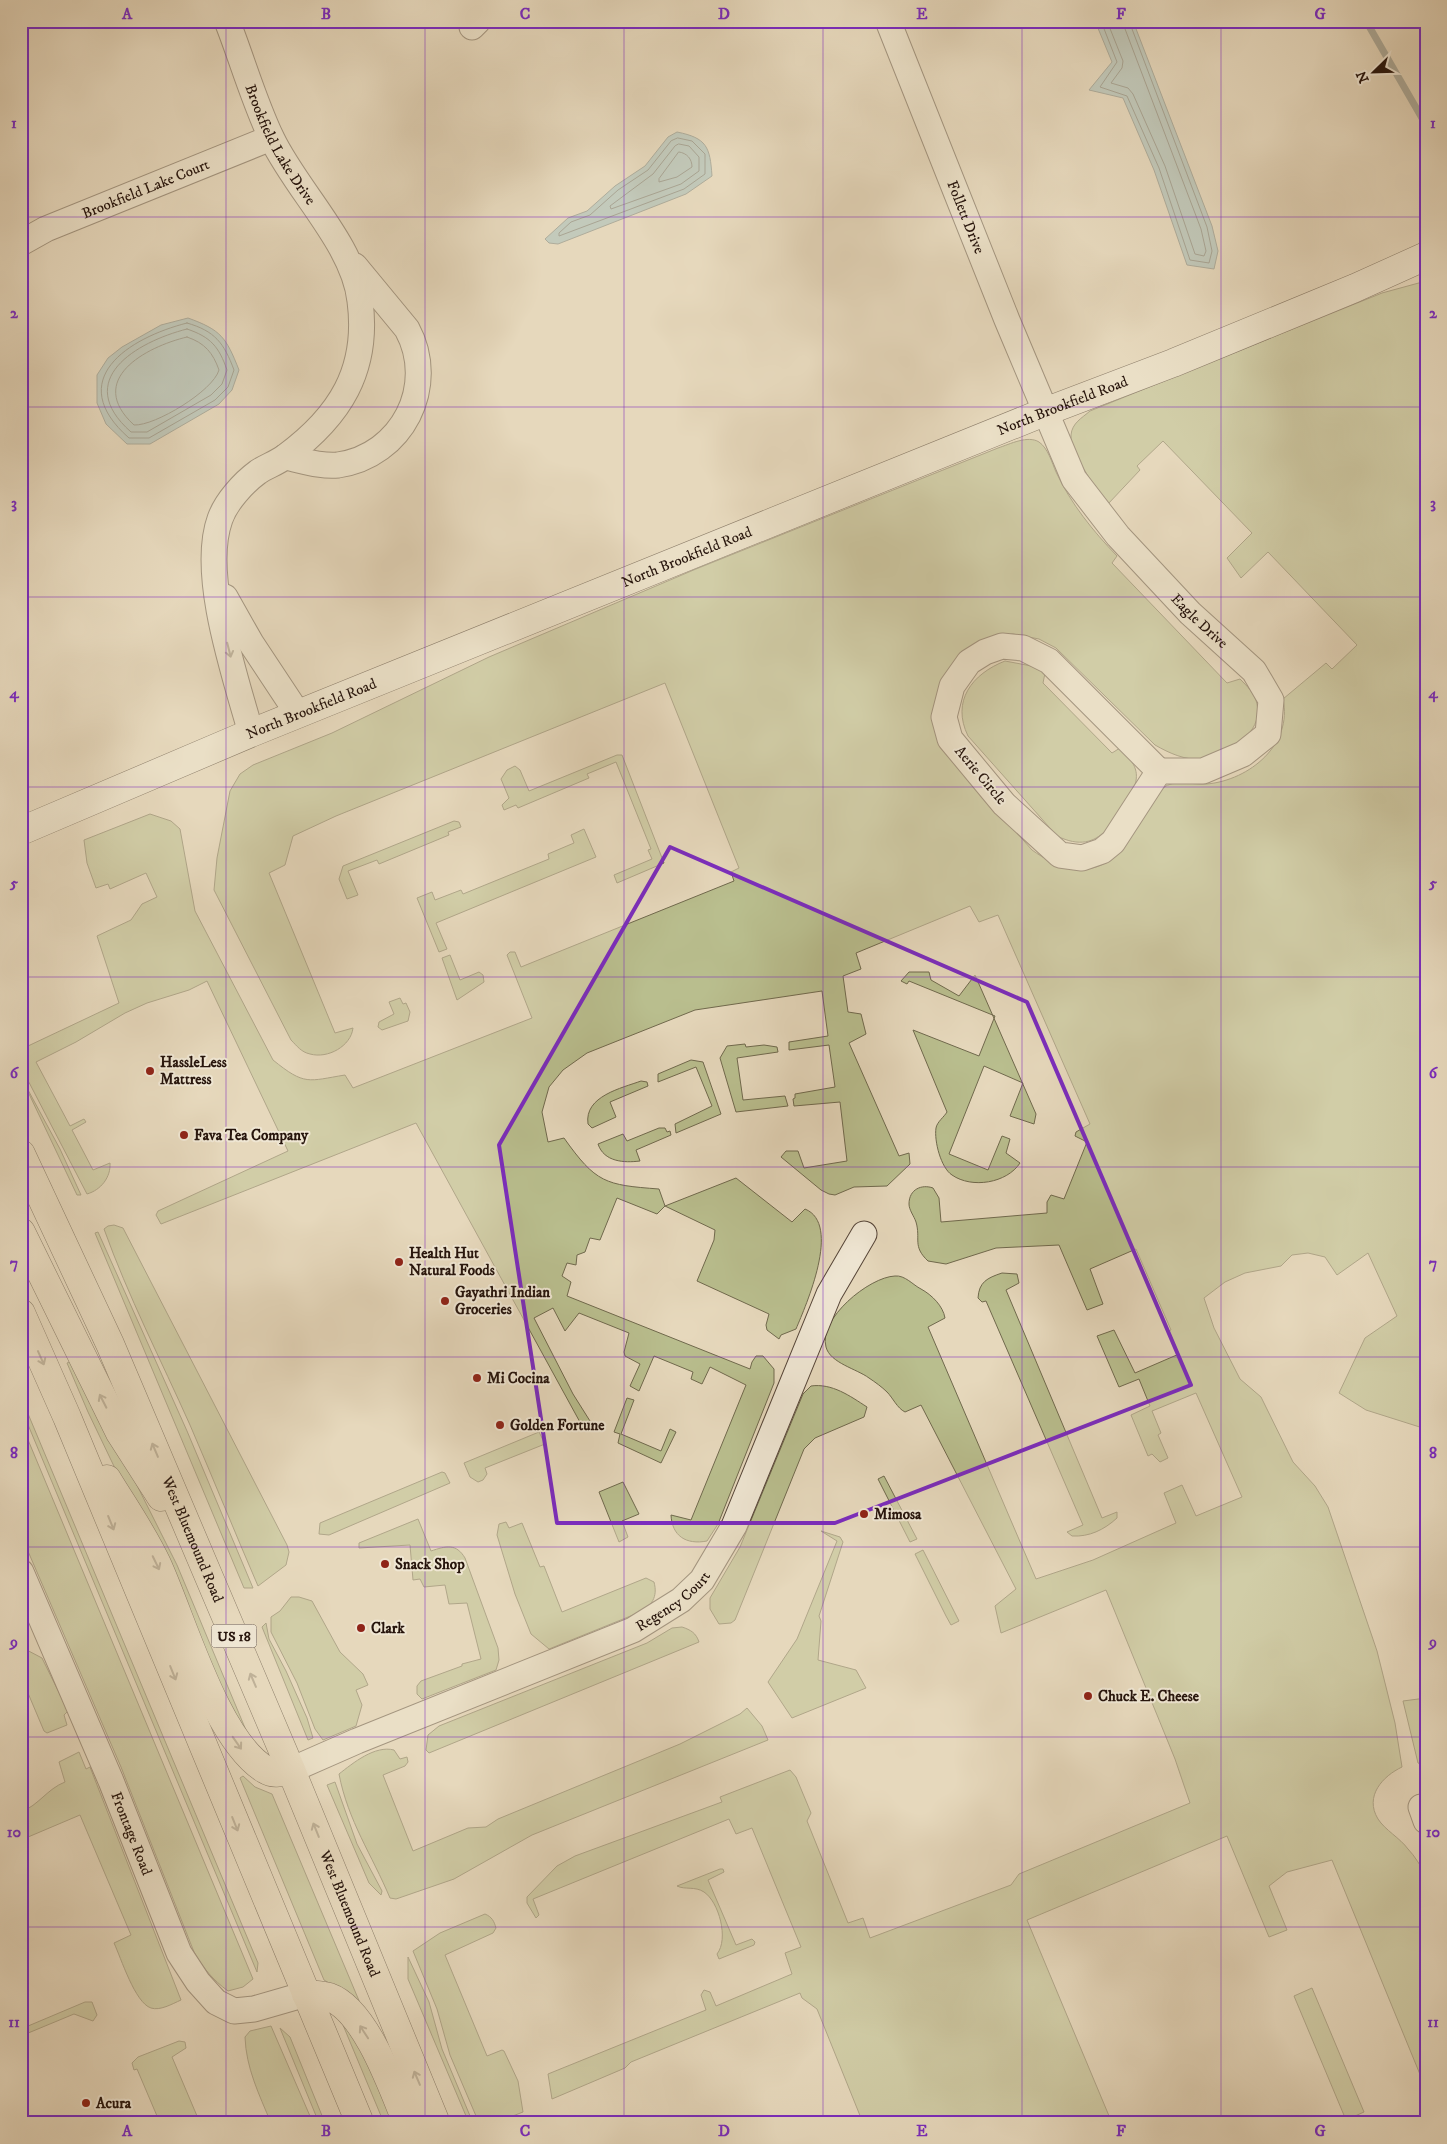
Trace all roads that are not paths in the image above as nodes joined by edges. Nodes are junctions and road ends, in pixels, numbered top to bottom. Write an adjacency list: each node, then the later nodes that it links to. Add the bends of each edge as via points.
1 (227, 21): 3 (street, Brookfield Lake Drive)
2 (888, 21): 7 (street, Follett Drive)
3 (271, 138): 4 (street, Brookfield Lake Court, via 46,229); 6 (street, Brookfield Lake Drive, via 293,177)
4 (21, 243)
5 (1426, 256): 7 (street, North Brookfield Road, via 1173,363)
6 (349, 259): 8 (street, Brookfield Lake Drive, via 357,280 360,302 358,361 343,401 322,426); 8 (street, Brookfield Lake Drive, via 413,340 419,367 417,396 405,423 387,442 353,461 336,465)
7 (1047, 411): 10 (street, North Brookfield Road); 12 (street, Eagle Drive, via 1074,479 1118,536 1190,612 1254,671 1272,700 1268,734 1243,754 1203,772)
8 (285, 457): 9 (street, Brookfield Lake Drive, via 258,472 233,496 220,518 214,542)
9 (213, 568): 10 (street, Brookfield Lake Drive, via 246,635); 11 (street, Brookfield Lake Drive, one-way to 11, via 217,602)
10 (298, 714): 11 (street, North Brookfield Road)
11 (251, 732): 13 (street, North Brookfield Road)
12 (1159, 772): 12 (street, Aerie Circle, via 1113,842 1102,852 1082,858 1060,855 1004,804 950,739 944,717 952,686 969,662 985,652 1002,646 1023,648 1049,661)
13 (21, 831)
14 (21, 1154): 19 (main road, West Bluemound Road / US 18, one-way to 14, via 110,1344)
15 (21, 1232): 19 (main road, one-way to 15, via 120,1433)
16 (864, 1234): 21 (street, Regency Court, via 829,1294 734,1526 702,1580 681,1600 633,1630)
17 (21, 1313): 18 (main road, one-way to 18)
18 (67, 1416): 21 (main road, one-way to 21, via 157,1564 230,1733 245,1754 266,1771 276,1774); 22 (main road, one-way to 22)
19 (202, 1562): 21 (main road, West Bluemound Road / US 18, one-way to 19)
20 (21, 1572): 22 (street, Frontage Road, via 111,1781 179,1953 198,1982 216,2002 234,2011 254,2009)
21 (291, 1770): 25 (main road, West Bluemound Road / US 18, one-way to 21)
22 (306, 1994): 23 (main road); 24 (main road, one-way to 22, via 382,2060 362,2028 346,2009 330,1997)
23 (360, 2123)
24 (408, 2123)
25 (436, 2123)

